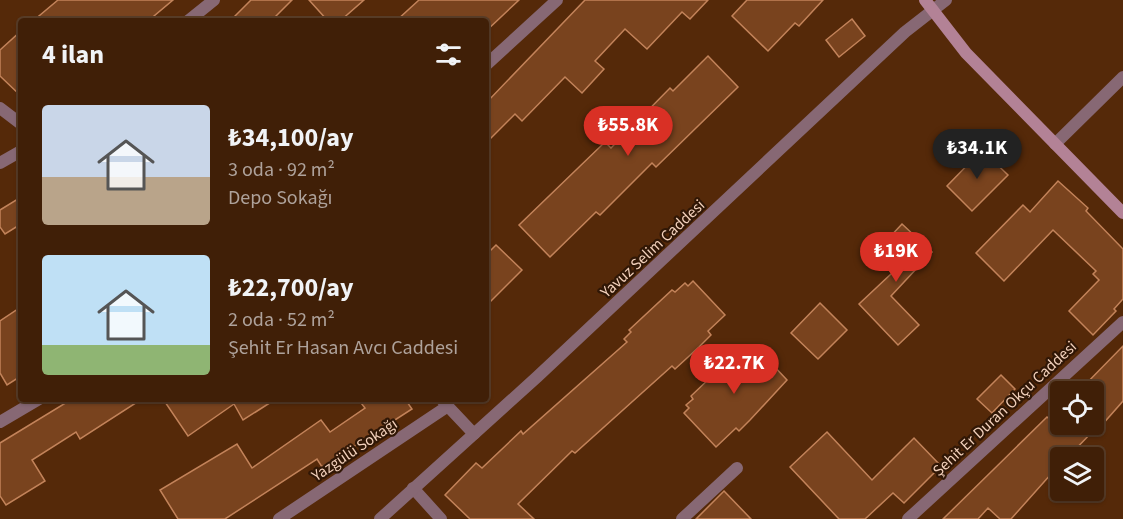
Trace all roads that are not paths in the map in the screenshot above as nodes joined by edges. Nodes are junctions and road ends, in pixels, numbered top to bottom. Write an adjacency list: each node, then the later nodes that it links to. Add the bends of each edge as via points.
1 (214, 0): 5 (street)
2 (557, 0): 6 (street)
3 (946, 0): 4 (street, Yavuz Selim Caddesi)
4 (928, 5): 10 (main road, via 966,54); 18 (street, Yavuz Selim Caddesi, via 804,129)
5 (192, 18)
6 (489, 62)
7 (1123, 77): 10 (street)
8 (0, 108): 9 (street)
9 (18, 122)
10 (1055, 144): 13 (main road)
11 (18, 153): 12 (street)
12 (0, 163)
13 (1123, 213)
14 (1123, 322): 25 (street, Şehit Er Duran Okçu Caddesi)
15 (34, 402): 17 (street)
16 (444, 403): 18 (street); 21 (street, Yazgülü Sokağı)
17 (0, 422)
18 (474, 434): 20 (street, Yavuz Selim Caddesi)
19 (737, 468): 24 (street)
20 (413, 488): 22 (street, Yavuz Selim Caddesi); 23 (street)
21 (279, 519)
22 (380, 519)
23 (441, 519)
24 (682, 519)
25 (908, 519)

